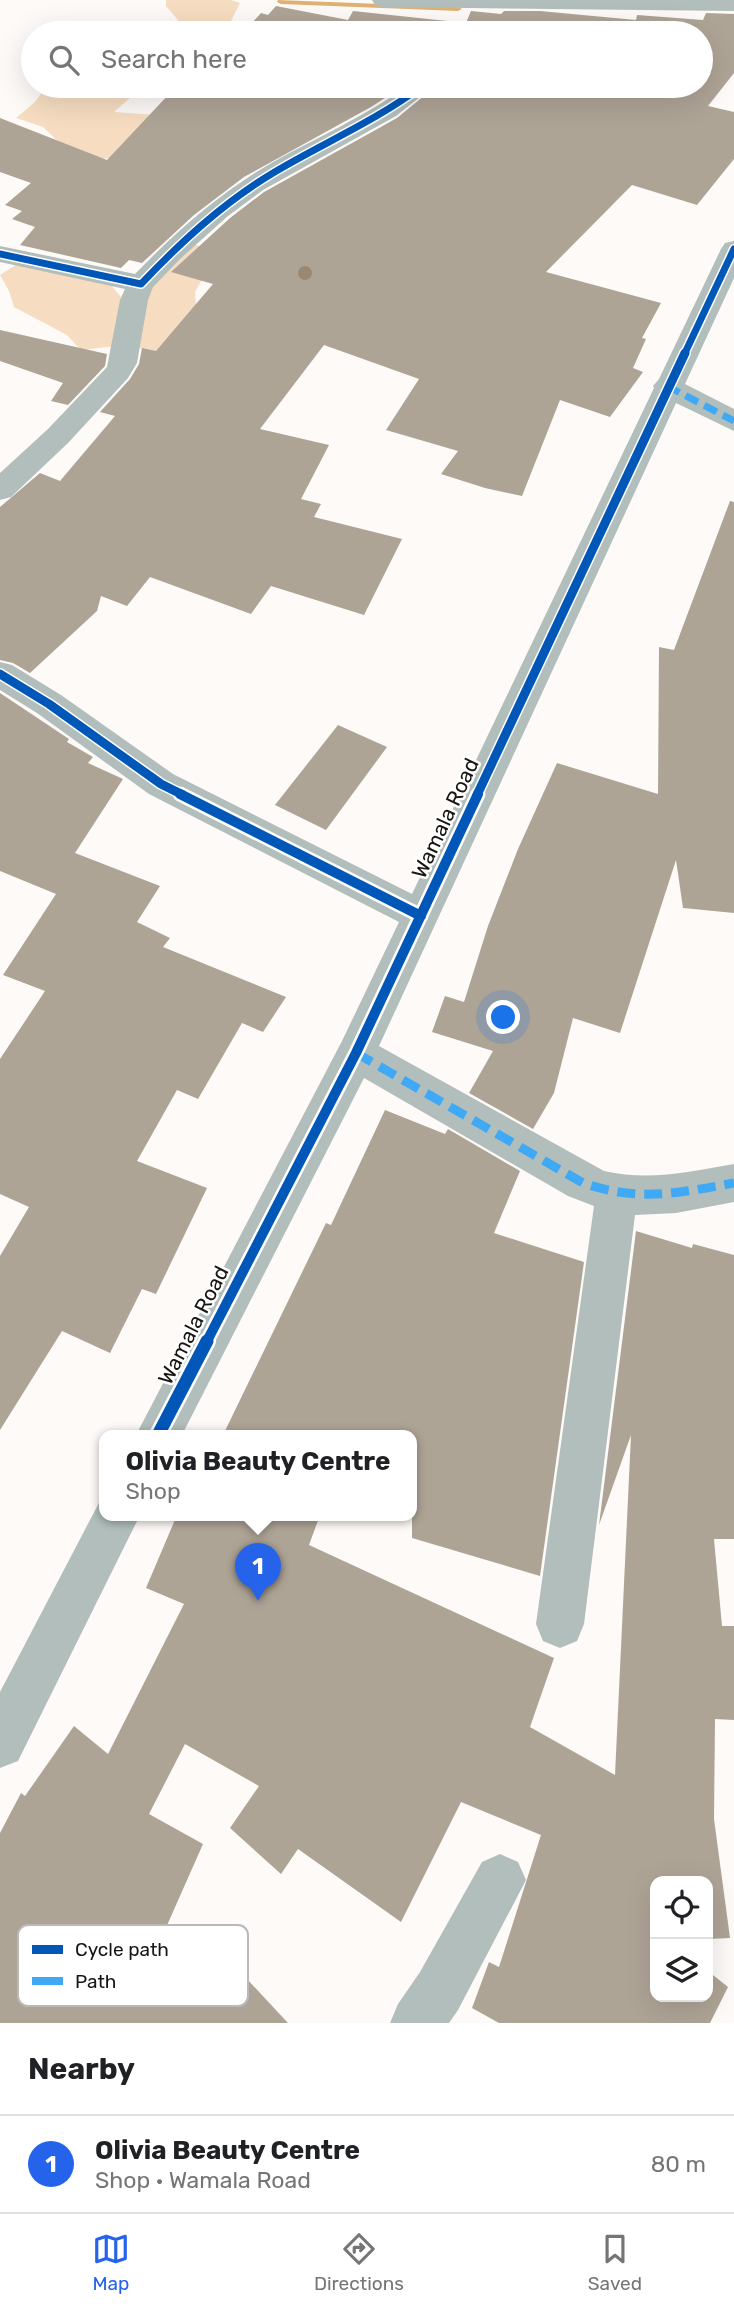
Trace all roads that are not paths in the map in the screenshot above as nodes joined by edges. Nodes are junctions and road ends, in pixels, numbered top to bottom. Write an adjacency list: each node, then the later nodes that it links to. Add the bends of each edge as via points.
1 (383, 0): 2 (street)
2 (396, 0): 3 (street)
3 (503, 2): 4 (street); 5 (street)
4 (734, 4)
5 (487, 21)
6 (405, 98): 9 (street, via 247,190 198,226)
7 (734, 249): 10 (street, Wamala Road)
8 (0, 254): 9 (street)
9 (141, 284): 12 (street, via 118,372)
10 (667, 386): 11 (street); 14 (street, Wamala Road)
11 (734, 421)
12 (0, 490)
13 (0, 674): 14 (street, via 160,784)
14 (421, 916): 15 (street, Wamala Road)
15 (356, 1053): 17 (street, via 583,1183); 18 (street, Wamala Road)
16 (734, 1184): 17 (street, via 647,1198)
17 (617, 1194): 20 (street)
18 (161, 1430)
19 (114, 1521): 21 (street)
20 (560, 1624)
21 (0, 1742)
22 (500, 1880): 23 (street)
23 (417, 2023)

